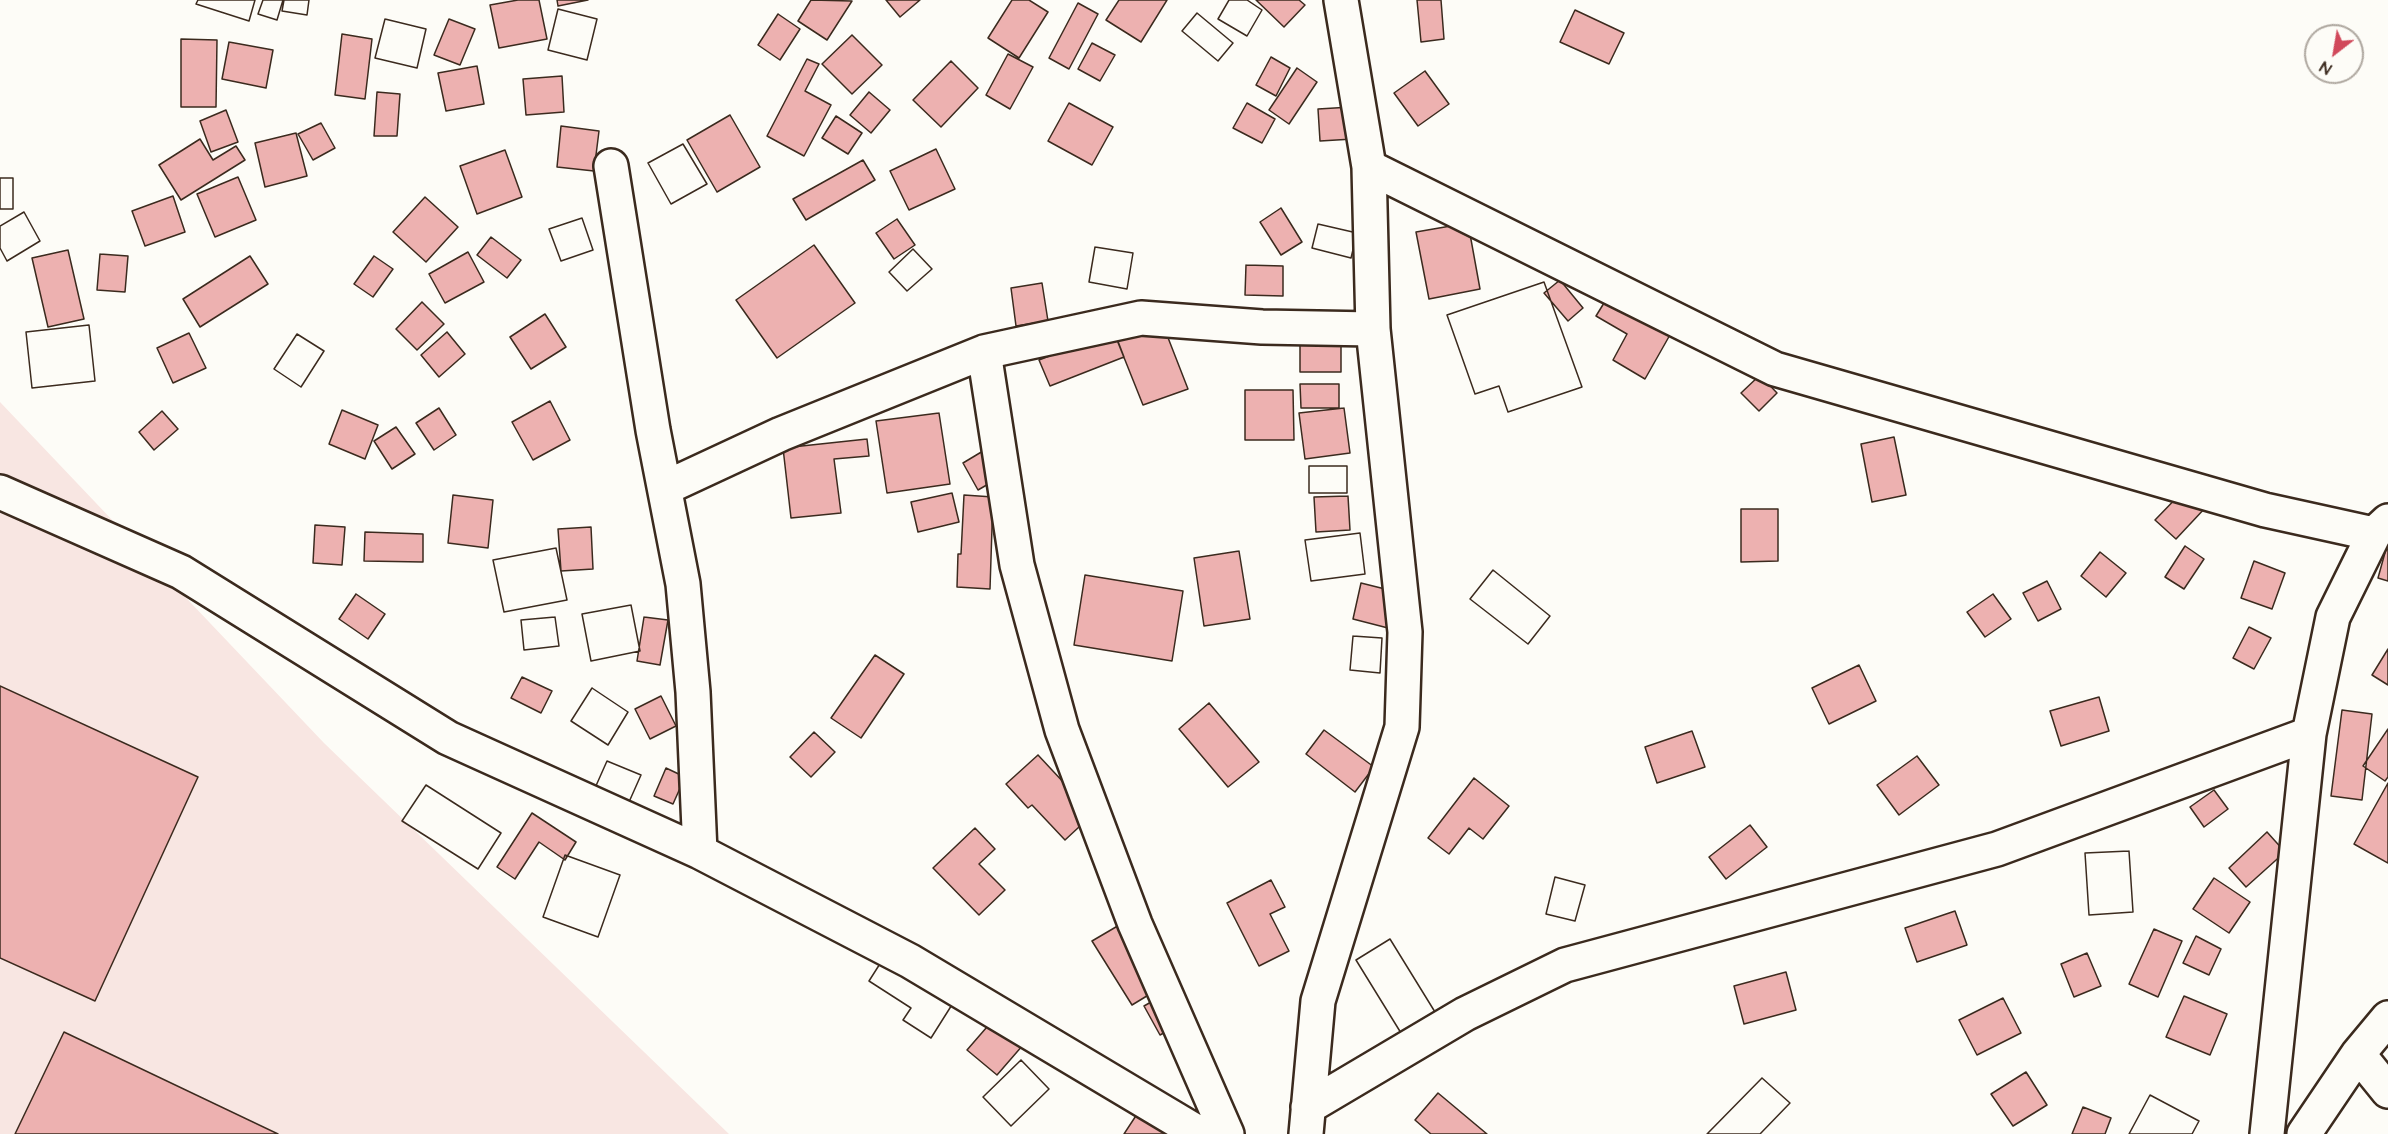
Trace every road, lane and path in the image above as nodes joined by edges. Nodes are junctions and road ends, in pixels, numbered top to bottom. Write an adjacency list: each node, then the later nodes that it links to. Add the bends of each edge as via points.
1 (1341, 0): 3 (street)
2 (611, 166): 6 (street)
3 (1369, 167): 4 (street); 8 (street, via 1775,369 2265,510)
4 (1373, 329): 5 (street, via 1262,327 1141,318); 14 (street, via 1405,632 1402,727 1318,1000)
5 (984, 352): 6 (street, via 781,434); 16 (street, via 1017,565 1062,730 1135,924)
6 (665, 488): 10 (street, via 683,584 693,692)
7 (0, 492): 10 (street, via 181,572 448,738)
8 (2381, 528): 9 (street, via 2333,617)
9 (2309, 734): 14 (street, via 1996,849 1565,965 1465,1014); 17 (street)
10 (700, 852): 15 (street, via 910,961)
11 (2388, 1018): 12 (street)
12 (2358, 1054): 13 (street); 18 (street)
13 (2388, 1091)
14 (1307, 1121)
15 (1200, 1134)
16 (1227, 1134)
17 (2267, 1134)
18 (2304, 1134)

